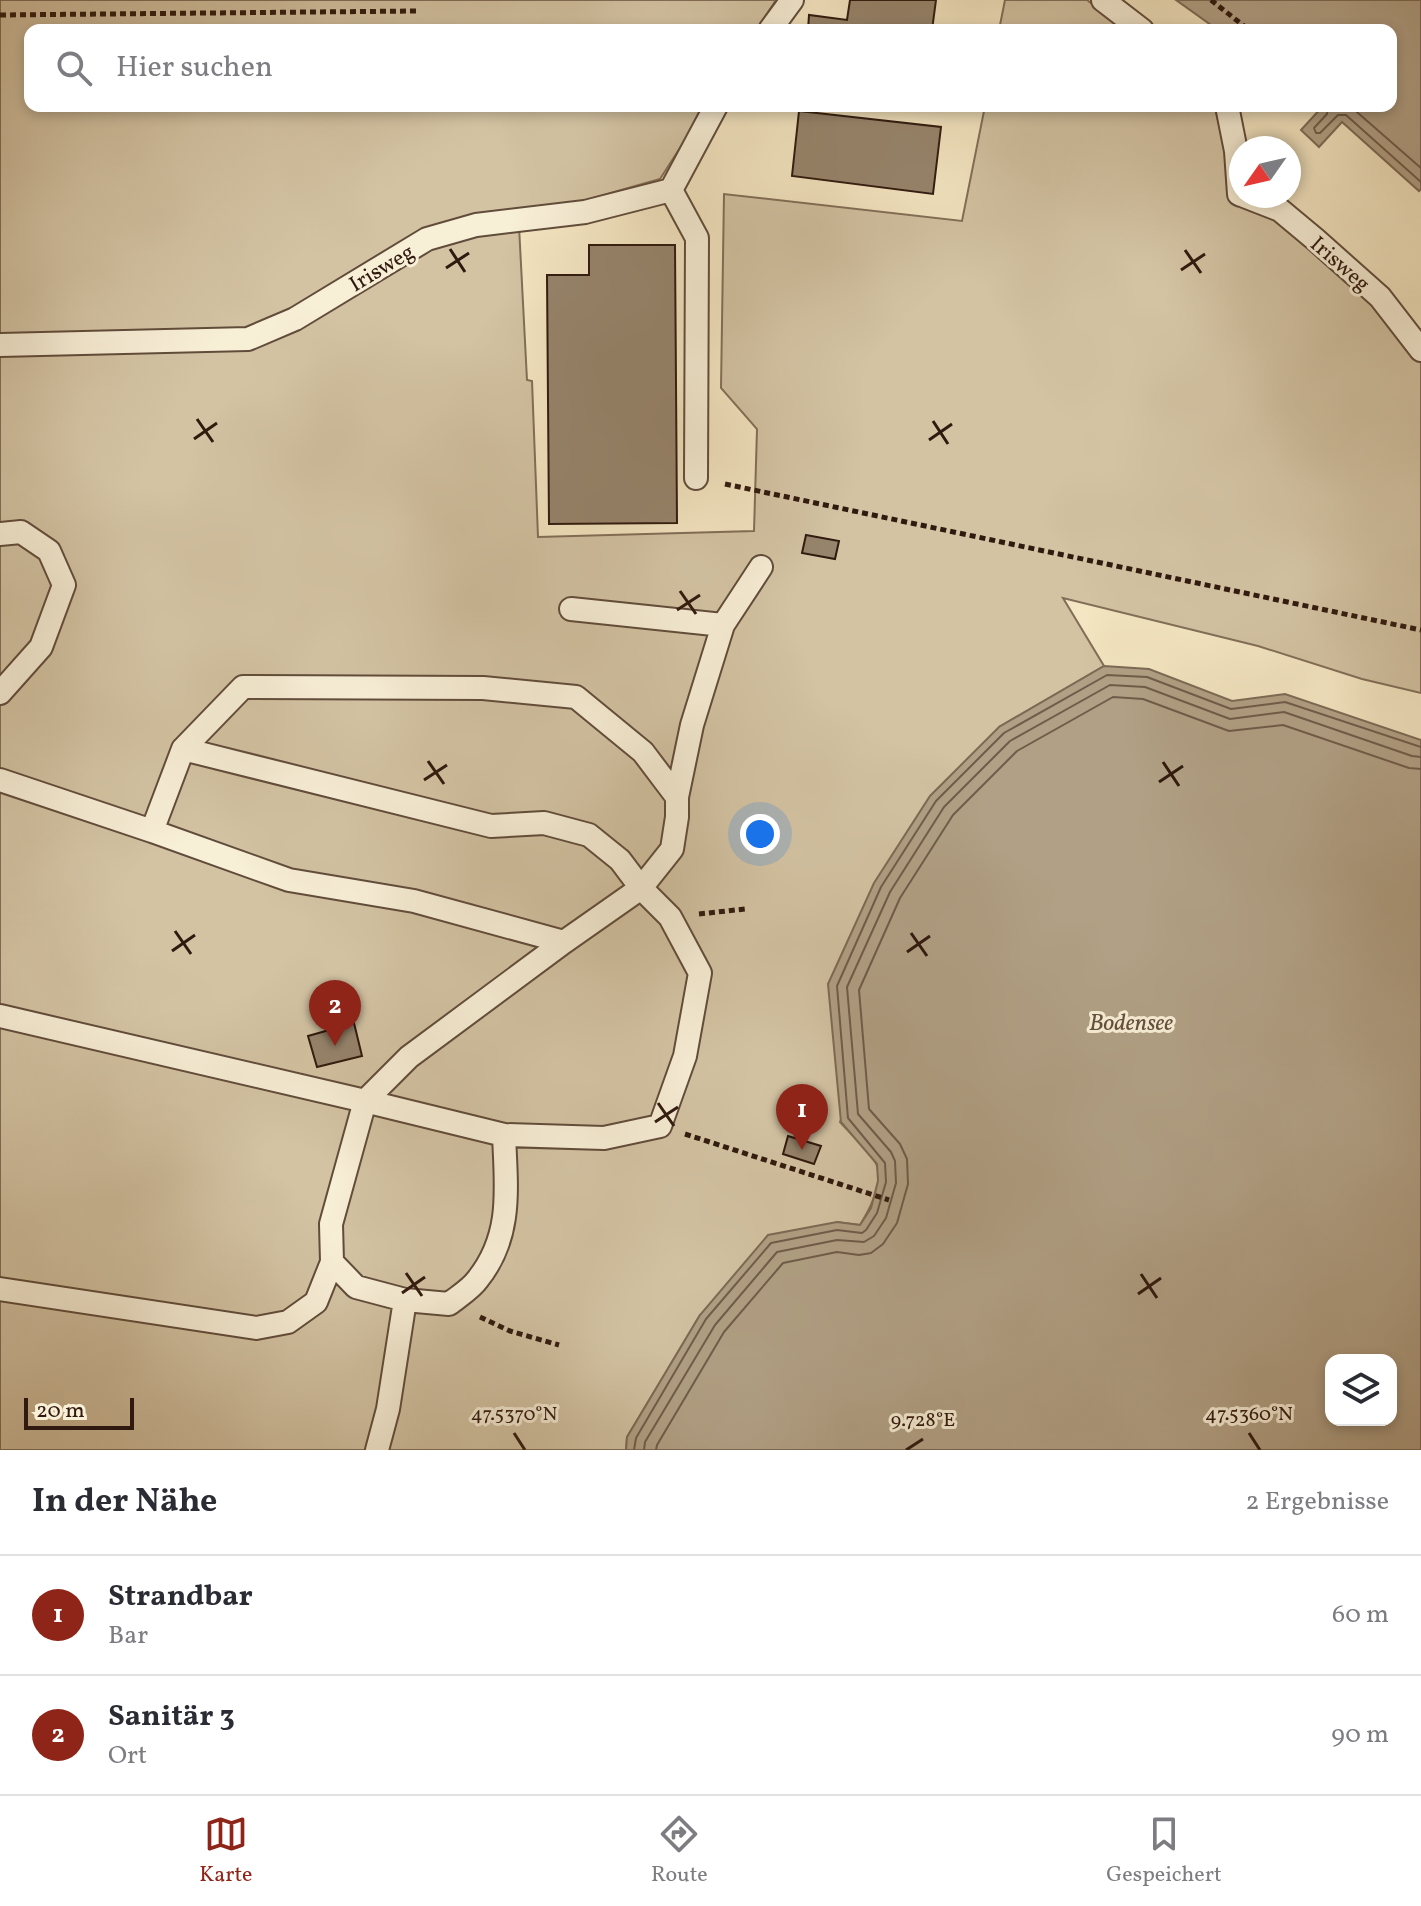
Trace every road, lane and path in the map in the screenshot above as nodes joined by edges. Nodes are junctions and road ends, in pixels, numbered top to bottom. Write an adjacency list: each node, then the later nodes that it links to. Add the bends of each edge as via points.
1 (792, 0): 6 (lane)
2 (1103, 0): 7 (lane)
3 (1211, 0): 8 (path)
4 (417, 11): 5 (path)
5 (0, 15)
6 (774, 24)
7 (1134, 24)
8 (1241, 24)
9 (713, 112): 12 (lane)
10 (1228, 112): 11 (lane, Irisweg)
11 (1233, 136)
12 (671, 190): 14 (lane, Irisweg, via 585,212 476,225 427,239 295,319 248,339); 16 (lane, via 697,238)
13 (1275, 208): 15 (lane, Irisweg, via 1380,297)
14 (0, 345)
15 (1421, 350)
16 (696, 478): 21 (path)
17 (0, 534): 22 (lane, via 21,532 49,551 64,585 41,647)
18 (761, 567): 20 (lane)
19 (571, 609): 20 (lane)
20 (723, 625): 25 (lane, via 692,725)
21 (1421, 630)
22 (0, 693)
23 (183, 749): 25 (lane, via 243,687 499,690 576,697 643,752); 26 (lane); 27 (lane, via 491,826 544,823 589,835 620,860)
24 (0, 780): 26 (lane)
25 (677, 797): 27 (lane, via 672,849)
26 (152, 831): 30 (lane, via 289,880 414,901)
27 (641, 888): 29 (lane); 30 (lane)
28 (745, 909): 29 (path)
29 (670, 917): 34 (lane, via 700,973 685,1056 660,1126 604,1138)
30 (564, 942): 32 (lane, via 409,1057)
31 (0, 1016): 32 (lane)
32 (365, 1101): 34 (lane); 36 (lane, via 331,1224)
33 (685, 1134): 35 (path)
34 (504, 1135): 38 (lane, via 507,1209 495,1252 477,1281 449,1304)
35 (889, 1200)
36 (332, 1262): 37 (lane, via 316,1302 288,1322 256,1328); 38 (lane, via 356,1287)
37 (0, 1289)
38 (405, 1300): 41 (lane)
39 (510, 1331): 40 (path)
40 (559, 1345)
41 (377, 1450)

